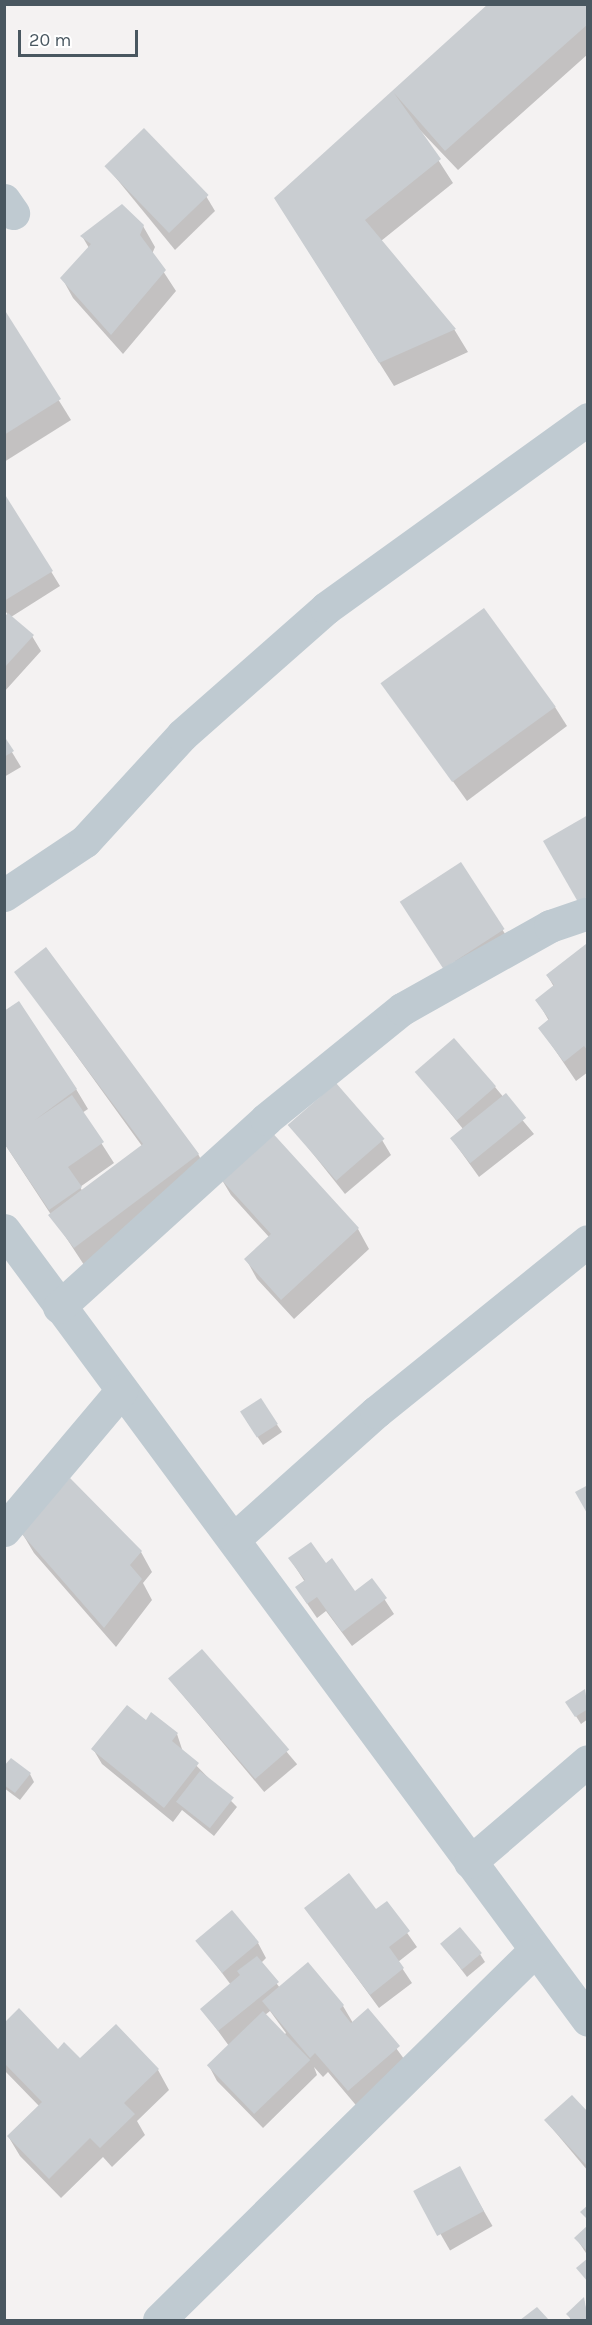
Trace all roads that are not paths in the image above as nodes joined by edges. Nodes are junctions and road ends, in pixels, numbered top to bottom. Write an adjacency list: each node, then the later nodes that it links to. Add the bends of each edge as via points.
1 (588, 419): 2 (street, via 326,608 182,735 84,842)
2 (4, 895)
3 (588, 913): 6 (street, via 550,926 402,1009 266,1119)
4 (4, 1230): 6 (street)
5 (588, 1241): 9 (street, via 376,1412)
6 (59, 1307): 7 (street)
7 (122, 1392): 8 (street); 9 (street)
8 (4, 1530)
9 (235, 1538): 11 (street)
10 (588, 1761): 11 (street)
11 (470, 1862): 12 (street)
12 (535, 1950): 13 (street); 14 (street)
13 (588, 2020)
14 (159, 2320)

